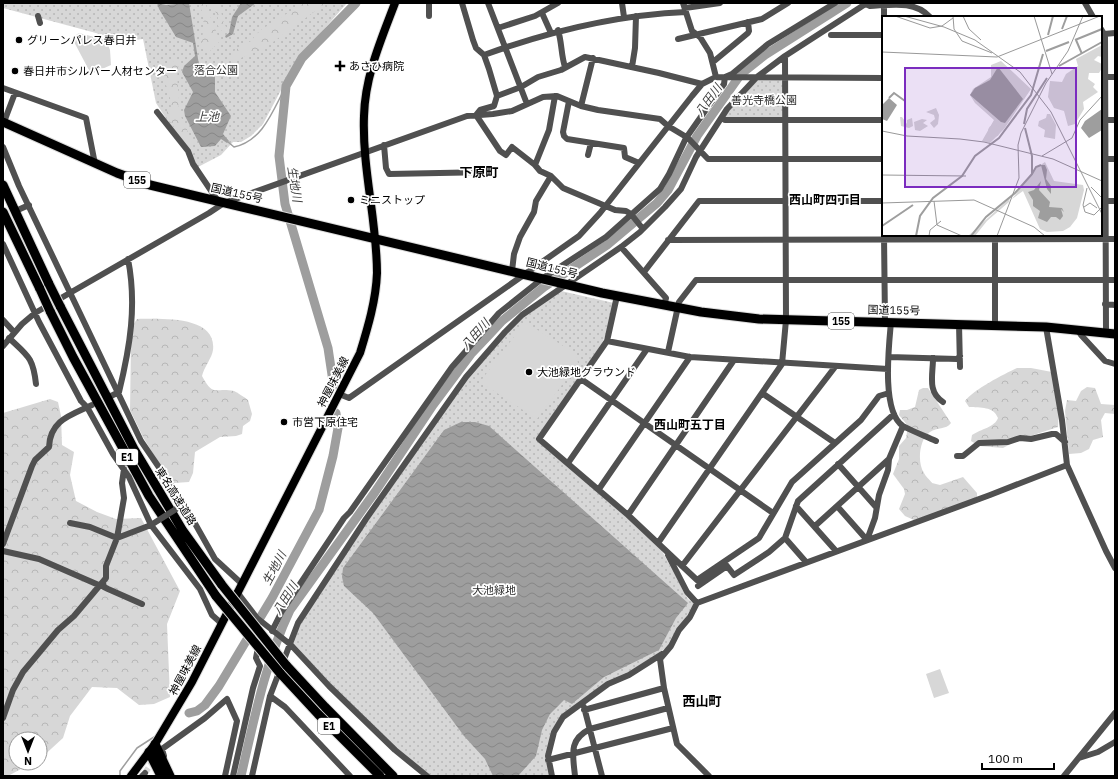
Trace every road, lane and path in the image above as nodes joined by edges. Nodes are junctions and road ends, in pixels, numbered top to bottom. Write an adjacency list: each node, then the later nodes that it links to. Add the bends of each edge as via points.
1 (395, 3): 75 (main road, 神屋味美線, via 368,81 364,117)
2 (429, 3): 17 (street)
3 (462, 3): 37 (street, via 476,48)
4 (488, 3): 26 (street)
5 (558, 3): 15 (street)
6 (622, 3): 23 (street)
7 (720, 3): 13 (street)
8 (788, 3): 24 (street, via 762,19)
9 (835, 3): 44 (street, via 768,44)
10 (1085, 3): 22 (street)
11 (867, 4): 12 (street); 38 (street)
12 (884, 6): 14 (street, via 910,5); 19 (street)
13 (685, 8): 18 (street); 33 (street)
14 (922, 9): 20 (street); 21 (street)
15 (542, 13): 26 (street); 29 (street)
16 (38, 16): 25 (street)
17 (429, 16)
18 (636, 16): 23 (street); 42 (street)
19 (884, 16)
20 (922, 16)
21 (929, 16)
22 (1092, 16)
23 (624, 17): 27 (street)
24 (748, 22): 33 (street); 40 (street, via 750,31)
25 (40, 23)
26 (498, 28): 36 (street)
27 (558, 30): 29 (street); 41 (street, via 562,42 562,59)
28 (1115, 32): 30 (street)
29 (551, 33): 36 (street)
30 (1103, 33): 34 (street); 47 (street)
31 (831, 35): 32 (street)
32 (882, 35)
33 (696, 36): 35 (street); 40 (street, via 700,37)
34 (1115, 36)
35 (678, 39)
36 (505, 47): 37 (street); 51 (street)
37 (484, 55): 54 (street)
38 (785, 56): 45 (street); 46 (street)
39 (593, 58): 41 (street, via 585,57); 42 (street); 58 (street)
40 (713, 62): 43 (street)
41 (566, 67): 51 (street, via 538,77)
42 (632, 67): 50 (street)
43 (716, 77): 44 (street); 50 (street)
44 (725, 77): 45 (street); 70 (street, via 724,84)
45 (757, 77): 46 (street); 74 (street, via 727,109)
46 (785, 77): 49 (street); 62 (street)
47 (1103, 77): 48 (street); 64 (street)
48 (1115, 77)
49 (882, 78)
50 (702, 84): 67 (street)
51 (521, 87): 54 (street); 57 (street)
52 (3, 88): 53 (street)
53 (15, 92): 66 (street); 82 (street, via 86,118)
54 (497, 96): 60 (street, via 494,106 480,110)
55 (555, 96): 56 (street); 57 (street, via 543,97); 68 (street)
56 (569, 101): 58 (street); 69 (street)
57 (527, 104): 60 (street, via 512,111)
58 (581, 106): 67 (street, via 660,119)
59 (157, 112): 91 (street, via 188,151 193,164)
60 (476, 115): 72 (street); 83 (street, via 500,151 506,155 512,147)
61 (725, 120): 62 (street)
62 (785, 120): 63 (street); 77 (street)
63 (882, 120)
64 (1103, 120): 65 (street); 79 (street)
65 (1115, 120)
66 (4, 122): 82 (highway, 国道155号 / 155)
67 (668, 126): 70 (street); 81 (street)
68 (549, 130): 69 (street); 83 (street)
69 (563, 132): 71 (street, via 567,139)
70 (687, 138): 74 (street); 96 (street, via 660,189)
71 (591, 143): 76 (street); 81 (street, via 624,148 625,157)
72 (384, 145): 75 (street); 84 (street, via 389,174)
73 (3, 147): 92 (street)
74 (700, 150): 77 (street, via 708,159); 97 (street, via 681,189)
75 (365, 151): 91 (street); 99 (main road, 神屋味美線)
76 (588, 155)
77 (785, 158): 78 (street); 87 (street)
78 (882, 159)
79 (1103, 159): 80 (street); 88 (street)
80 (1115, 159)
81 (639, 163): 93 (street)
82 (95, 164): 91 (highway, 国道155号 / 155, via 150,185)
83 (535, 165): 85 (street, via 540,171)
84 (490, 172)
85 (551, 176): 93 (street, via 563,188); 108 (street, via 536,201 534,212 520,238)
86 (3, 185): 219 (highway, 東名高速道路 / E1, bridge, via 49,284 138,456 183,531 286,665)
87 (785, 200): 90 (street); 103 (street, via 699,201); 104 (street)
88 (1103, 200): 89 (street); 101 (street)
89 (1115, 200)
90 (882, 201)
91 (221, 202): 99 (highway, 国道155号 / 155); 107 (street, via 209,213)
92 (29, 205): 94 (street); 118 (street)
93 (606, 206): 96 (street); 110 (street, via 578,236)
94 (20, 209)
95 (3, 212): 232 (highway, 東名高速道路 / E1, bridge, via 73,357 149,496 216,596 280,673)
96 (632, 215): 97 (street); 111 (street, via 606,237)
97 (643, 229): 106 (street)
98 (995, 237): 100 (street); 101 (street); 112 (street)
99 (374, 238): 108 (highway, 国道155号 / 155); 154 (main road, 神屋味美線, via 377,273 369,324 360,353)
100 (884, 238): 104 (street); 116 (street)
101 (1105, 239): 102 (street); 113 (street)
102 (1115, 239)
103 (668, 240): 104 (street); 109 (street)
104 (785, 240): 115 (street)
105 (3, 244): 124 (street)
106 (621, 247): 109 (street); 117 (street)
107 (128, 260): 118 (street); 152 (street, via 133,291 132,324)
108 (512, 270): 110 (highway, 国道155号 / 155)
109 (644, 272): 122 (street, via 666,298)
110 (526, 274): 111 (highway, 国道155号 / 155); 154 (street, via 349,398)
111 (543, 278): 117 (highway, 国道155号 / 155); 205 (street, via 499,313 452,367 344,518 282,611)
112 (995, 280): 113 (street); 116 (street); 129 (street)
113 (1105, 280): 114 (street); 120 (street)
114 (1115, 280)
115 (785, 281): 116 (street); 123 (street, via 696,280); 126 (street)
116 (885, 281): 127 (street)
117 (569, 284): 119 (highway, 国道155号 / 155); 206 (street, via 522,316 466,377 311,601 298,623)
118 (70, 292): 124 (street); 152 (street)
119 (617, 296): 122 (highway, 国道155号 / 155); 135 (street)
120 (1105, 304): 121 (street); 133 (street)
121 (1115, 305)
122 (664, 306): 123 (highway, 国道155号 / 155)
123 (677, 308): 126 (highway, 国道155号 / 155, via 730,316); 138 (street)
124 (35, 313): 132 (street); 158 (street, via 81,401)
125 (3, 320): 132 (street)
126 (786, 320): 127 (highway, 国道155号 / 155); 144 (street)
127 (888, 322): 128 (highway, 国道155号 / 155); 141 (street)
128 (959, 324): 129 (highway, 国道155号 / 155); 139 (street)
129 (995, 325): 130 (highway, 国道155号 / 155)
130 (1046, 327): 131 (highway, 国道155号 / 155); 164 (street)
131 (1078, 330): 133 (highway, 国道155号 / 155); 145 (street, via 1105,361)
132 (14, 332): 134 (street)
133 (1110, 334)
134 (6, 338): 136 (street); 150 (street, via 30,358)
135 (607, 341): 137 (street); 149 (street)
136 (3, 346)
137 (647, 348): 138 (street); 156 (street)
138 (668, 352): 140 (street)
139 (960, 356): 142 (street, via 957,359); 147 (street)
140 (690, 357): 143 (street); 161 (street)
141 (889, 357): 142 (street); 148 (street)
142 (933, 358): 157 (street, via 932,390 937,399)
143 (734, 360): 144 (street); 166 (street)
144 (782, 364): 146 (street); 153 (street)
145 (1115, 364)
146 (835, 367): 148 (street); 160 (street)
147 (960, 367)
148 (888, 370): 151 (street)
149 (581, 379): 156 (street); 169 (street, via 539,439)
150 (36, 384)
151 (889, 392): 159 (street); 165 (street, via 879,396 861,420)
152 (118, 393): 155 (street); 177 (street, via 141,441)
153 (762, 393): 160 (street); 173 (street)
154 (339, 394): 197 (main road, 神屋味美線)
155 (111, 396)
156 (612, 400): 161 (street); 169 (street)
157 (943, 402)
158 (89, 406): 172 (street, via 113,454); 190 (street, via 62,419 49,437 48,447 32,466)
159 (894, 414): 162 (street); 170 (street)
160 (797, 417): 165 (street); 176 (street)
161 (644, 422): 166 (street); 175 (street)
162 (903, 426): 163 (street); 168 (street)
163 (936, 441)
164 (1065, 442): 167 (street, via 1056,434 1008,442 984,442 975,444 963,456); 171 (street)
165 (835, 443): 181 (street, via 792,482)
166 (677, 445): 173 (street); 182 (street)
167 (957, 456)
168 (889, 458): 174 (street); 180 (street, via 888,470)
169 (568, 463): 175 (street)
170 (838, 464): 174 (street); 178 (street, via 798,501)
171 (1067, 465): 188 (street); 196 (street)
172 (124, 468): 184 (street); 186 (street, via 124,498)
173 (710, 468): 176 (street); 189 (street)
174 (858, 486): 179 (street); 180 (street)
175 (598, 489): 182 (street)
176 (741, 490): 181 (street); 195 (street)
177 (184, 504): 184 (street, bridge); 197 (street, via 215,559)
178 (796, 506): 185 (street); 187 (street)
179 (837, 506): 185 (street); 188 (street)
180 (876, 506): 188 (street, via 875,518)
181 (773, 513): 195 (street, via 759,538 697,580)
182 (628, 515): 189 (street)
183 (70, 523): 186 (street, via 90,527)
184 (151, 525): 186 (street); 203 (street, via 196,583 212,615)
185 (815, 526): 192 (street)
186 (117, 538): 198 (street, via 107,562 106,578)
187 (785, 538): 194 (street); 199 (street, via 734,575 727,566)
188 (867, 540): 192 (street)
189 (658, 543): 193 (street)
190 (3, 544)
191 (3, 551): 198 (street, via 39,559)
192 (836, 551): 194 (street)
193 (668, 553): 195 (street); 201 (street, via 687,592)
194 (806, 562): 201 (street)
195 (682, 566)
196 (1115, 568)
197 (241, 583): 200 (main road, 神屋味美線)
198 (102, 585): 202 (street); 213 (street, via 58,630 24,672 13,690)
199 (698, 586)
200 (237, 592): 203 (main road, 神屋味美線); 204 (street)
201 (697, 603): 207 (street)
202 (142, 604)
203 (221, 623): 217 (main road, 神屋味美線, via 192,682)
204 (264, 626): 205 (street); 229 (street, via 256,658 260,666)
205 (272, 631): 206 (street)
206 (291, 645): 209 (street); 235 (street, via 329,686 395,750)
207 (664, 653): 208 (street, via 660,659); 210 (street, via 629,675 608,684)
208 (664, 688): 210 (street); 211 (street)
209 (270, 696): 230 (street); 231 (street, via 284,707)
210 (584, 706): 214 (street); 223 (street, via 563,717 558,724)
211 (668, 708): 214 (street); 215 (street)
212 (1115, 713): 222 (street)
213 (3, 718)
214 (590, 728): 218 (street); 221 (street, via 575,739)
215 (673, 728): 218 (street); 239 (street, via 677,744)
216 (1115, 742): 222 (street, via 1098,752)
217 (155, 744): 220 (main road, 神屋味美線); 226 (highway)
218 (595, 748): 221 (street); 238 (street)
219 (366, 750): 233 (highway, 東名高速道路 / E1); 234 (highway)
220 (149, 752): 224 (main road, 神屋味美線); 225 (highway)
221 (573, 753): 223 (street); 237 (street)
222 (1079, 758): 240 (street)
223 (548, 760): 236 (street)
224 (131, 776)
225 (161, 776)
226 (170, 776)
227 (173, 776): 228 (street, via 162,749 227,699 237,721)
228 (225, 776)
229 (233, 776)
230 (252, 776)
231 (350, 776)
232 (380, 776)
233 (393, 776)
234 (398, 776)
235 (426, 776)
236 (552, 776)
237 (574, 776)
238 (602, 776)
239 (709, 776)
240 (1064, 776)

